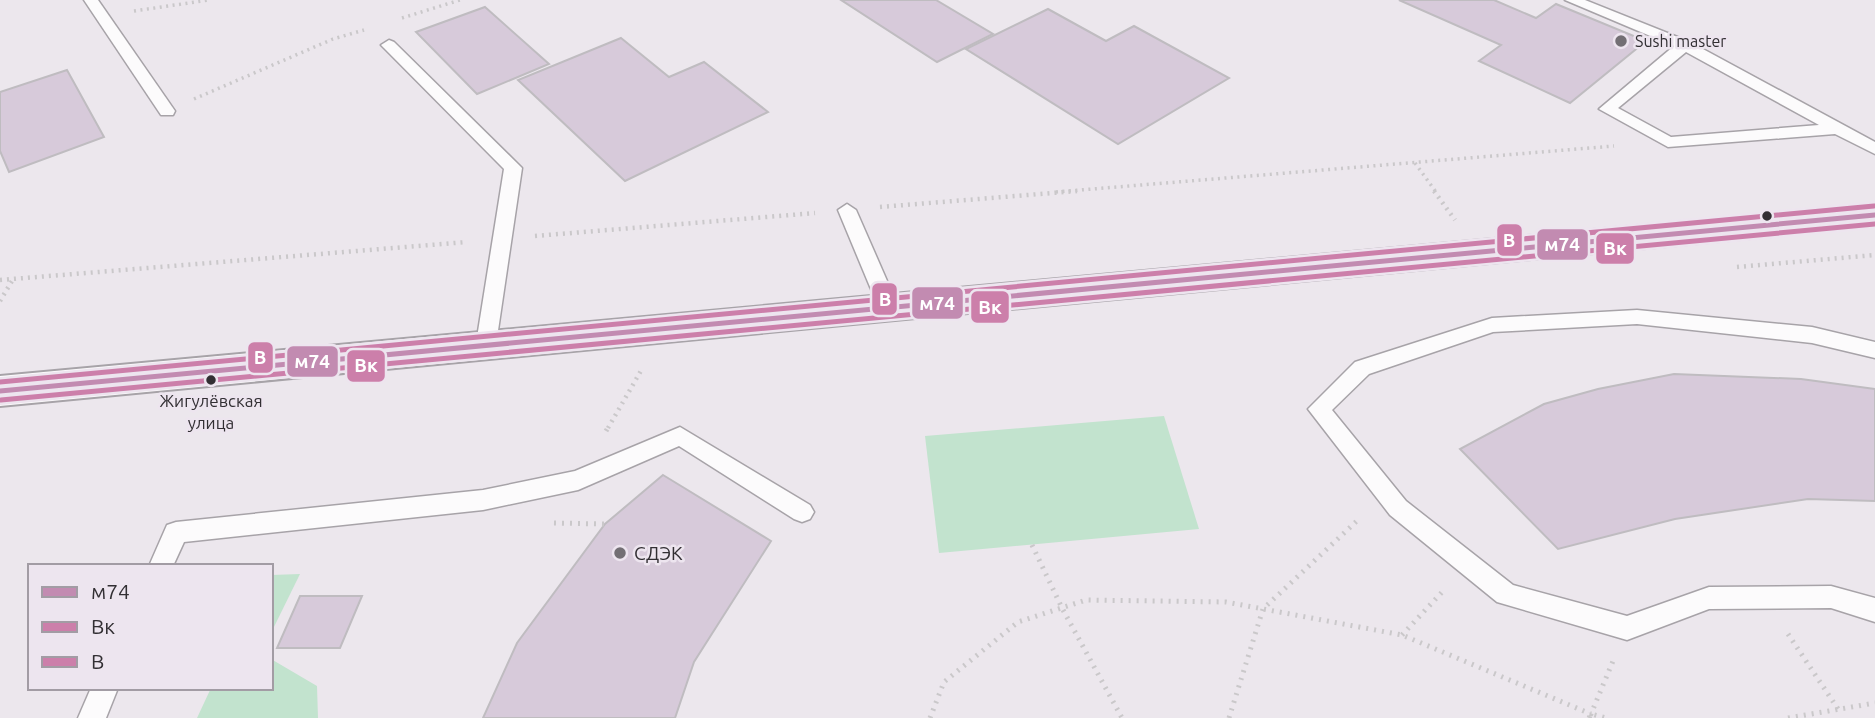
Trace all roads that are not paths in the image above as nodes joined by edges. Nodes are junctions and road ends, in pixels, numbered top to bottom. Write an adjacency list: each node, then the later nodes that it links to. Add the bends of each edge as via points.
1 (91, 0): 5 (lane)
2 (1572, 0): 3 (lane)
3 (1685, 45): 6 (lane); 6 (lane, via 1607,108 1668,142)
4 (389, 46): 11 (lane, via 513,168)
5 (167, 111)
6 (1837, 129): 7 (lane)
7 (1875, 149)
8 (847, 210): 10 (lane)
9 (1875, 215): 10 (street)
10 (888, 306): 11 (street)
11 (486, 344): 13 (street)
12 (1875, 350): 16 (lane, via 1812,335 1637,317 1492,325 1362,368 1319,409 1398,508 1506,594 1627,628 1709,598 1831,597)
13 (0, 391)
14 (802, 512): 15 (lane, via 680,436 578,480 483,500 176,532)
15 (162, 564)
16 (1875, 610)
17 (104, 690): 18 (lane)
18 (92, 718)

